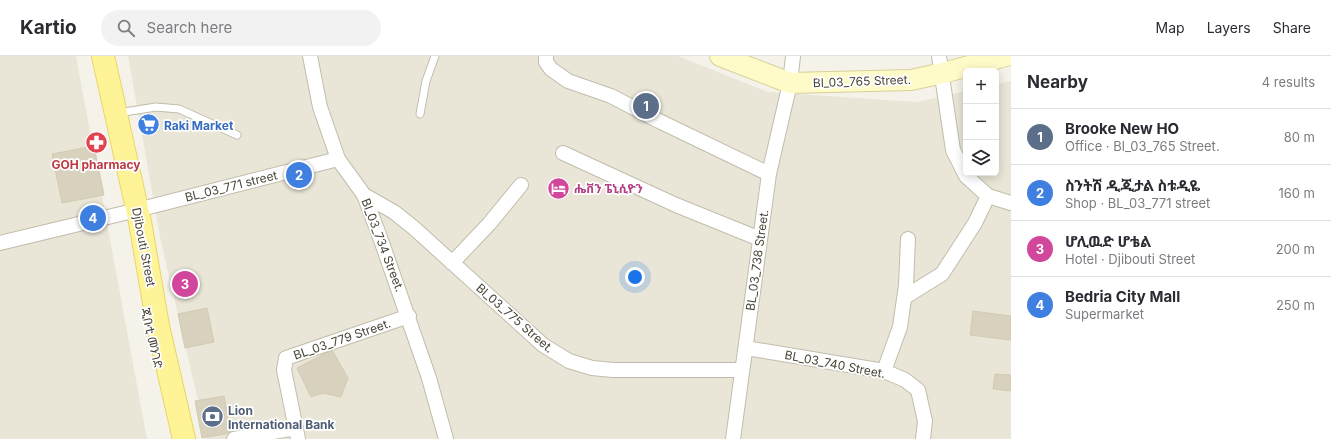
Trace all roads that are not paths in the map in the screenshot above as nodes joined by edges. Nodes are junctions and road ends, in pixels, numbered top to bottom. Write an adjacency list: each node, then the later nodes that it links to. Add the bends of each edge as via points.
1 (94, 56): 21 (main road, Djibouti Street)
2 (103, 56): 11 (main road, Djibouti Street)
3 (310, 56): 15 (street, Bl_03_734 Street., via 320,107)
4 (435, 56): 12 (lane, via 426,81)
5 (546, 56): 16 (street, via 546,62 551,69 568,81 611,96)
6 (720, 56): 10 (street, Bl_03_765 Street.)
7 (793, 56): 10 (street, BL_03_738 Street.)
8 (1006, 56): 9 (street, Bl_03_765 Street.)
9 (941, 65): 10 (street, Bl_03_765 Street., via 911,80); 19 (street, via 954,150 966,176)
10 (790, 83): 16 (street, BL_03_738 Street.)
11 (116, 114): 13 (lane, via 156,107 179,108); 21 (main road, Djibouti Street)
12 (420, 114)
13 (237, 135)
14 (563, 153): 22 (street, via 676,205)
15 (338, 159): 18 (street, Bl_03_734 Street.); 21 (street, BL_03_771 street)
16 (769, 174): 22 (street, BL_03_738 Street.)
17 (521, 185): 25 (street)
18 (364, 195): 25 (street, Bl_03_775 Street., via 394,212); 27 (street, Bl_03_734 Street.)
19 (988, 196): 20 (street); 26 (street, via 975,223 942,274)
20 (1011, 203)
21 (130, 212): 24 (street, BL_03_771 street); 32 (main road, ጂቡቲ መንገድ); 33 (main road, Djibouti Street)
22 (760, 239): 28 (street, BL_03_738 Street.)
23 (908, 239): 26 (street)
24 (0, 243)
25 (452, 263): 29 (street, Bl_03_775 Street., via 543,345 569,361 592,368 613,370)
26 (905, 297): 30 (street, via 900,327)
27 (409, 316): 31 (street, BL_03_779 Street., via 286,358 284,370); 35 (street, Bl_03_734 Street.)
28 (746, 348): 29 (street, BL_03_738 Street.); 30 (street, BL_03_740 Street.)
29 (742, 370): 36 (street, BL_03_738 Street.)
30 (884, 372): 37 (street, BL_03_740 Street., via 905,380 918,390 925,421)
31 (297, 433): 34 (street)
32 (173, 439)
33 (184, 439)
34 (234, 439)
35 (446, 439)
36 (733, 439)
37 (924, 439)

